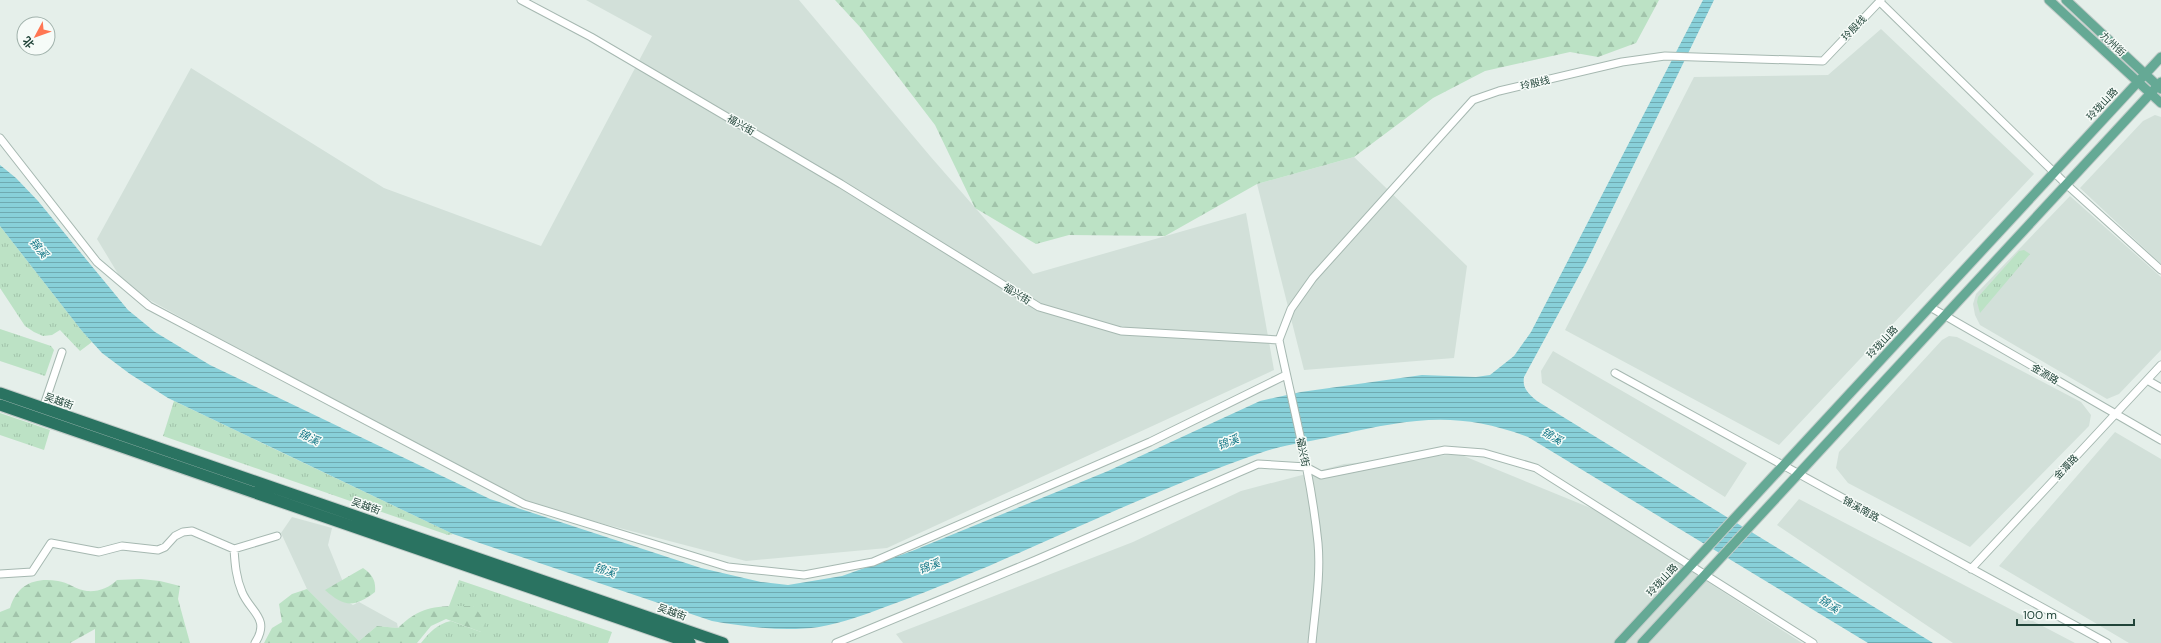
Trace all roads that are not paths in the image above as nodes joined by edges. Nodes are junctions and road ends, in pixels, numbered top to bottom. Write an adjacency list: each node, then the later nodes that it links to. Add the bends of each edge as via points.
1 (521, 0): 17 (street, 福兴街, via 590,37 841,184 1039,307 1121,331)
2 (2049, 0): 7 (main road, 九州街)
3 (2066, 0): 6 (main road, 九州街)
4 (1880, 1): 12 (street); 17 (street, 玲殷线, via 1823,61 1665,56 1622,62 1499,91 1473,100 1313,278 1291,309)
5 (2161, 57): 6 (main road, 玲珑山路)
6 (2145, 74): 7 (main road, 玲珑山路); 8 (main road, 九州街)
7 (2138, 82): 9 (main road, 九州街); 12 (main road, 玲珑山路)
8 (2160, 86): 9 (main road)
9 (2150, 94): 10 (main road, 九州街); 13 (main road)
10 (2161, 103)
11 (0, 138): 21 (street, via 97,262 149,306 524,504 728,567 804,575 873,562 1150,442)
12 (2054, 172): 13 (street); 15 (main road, 玲珑山路)
13 (2066, 184): 14 (street); 16 (main road)
14 (2161, 270)
15 (1930, 307): 16 (street, 金源路); 29 (main road, 玲珑山路)
16 (1944, 316): 27 (street, 金源路); 31 (main road)
17 (1280, 340): 21 (street, 福兴街)
18 (62, 352): 26 (street)
19 (2161, 365): 22 (street, 金潭路)
20 (1615, 374): 29 (street, 锦溪南路)
21 (1286, 375): 30 (street, 福兴街)
22 (2147, 380): 23 (street); 27 (street, 金潭路)
23 (2161, 388)
24 (0, 393): 26 (highway, 吴越街)
25 (0, 405): 39 (highway)
26 (43, 408): 40 (highway, 吴越街)
27 (2116, 414): 28 (street, 金源路); 35 (street, 金潭路)
28 (2161, 440)
29 (1783, 466): 31 (street, 锦溪南路); 34 (main road, 玲珑山路)
30 (1306, 467): 34 (street, via 1321,475 1445,450 1484,453 1536,468); 41 (street, via 1258,464 1028,564); 42 (street, 福兴街, via 1318,544)
31 (1798, 474): 35 (street, 锦溪南路); 37 (main road)
32 (277, 536): 33 (street)
33 (234, 549): 36 (street, via 192,532 183,532 175,536 158,550 122,546 99,552 51,543 32,572); 38 (street, via 238,582 261,624 261,632)
34 (1692, 565): 37 (street); 43 (main road, 玲珑山路)
35 (1970, 569): 46 (street, 锦溪南路)
36 (0, 574)
37 (1706, 574): 44 (main road); 45 (street)
38 (255, 643)
39 (690, 643)
40 (724, 643)
41 (836, 643)
42 (1312, 643)
43 (1619, 643)
44 (1642, 643)
45 (1813, 643)
46 (2107, 643)

